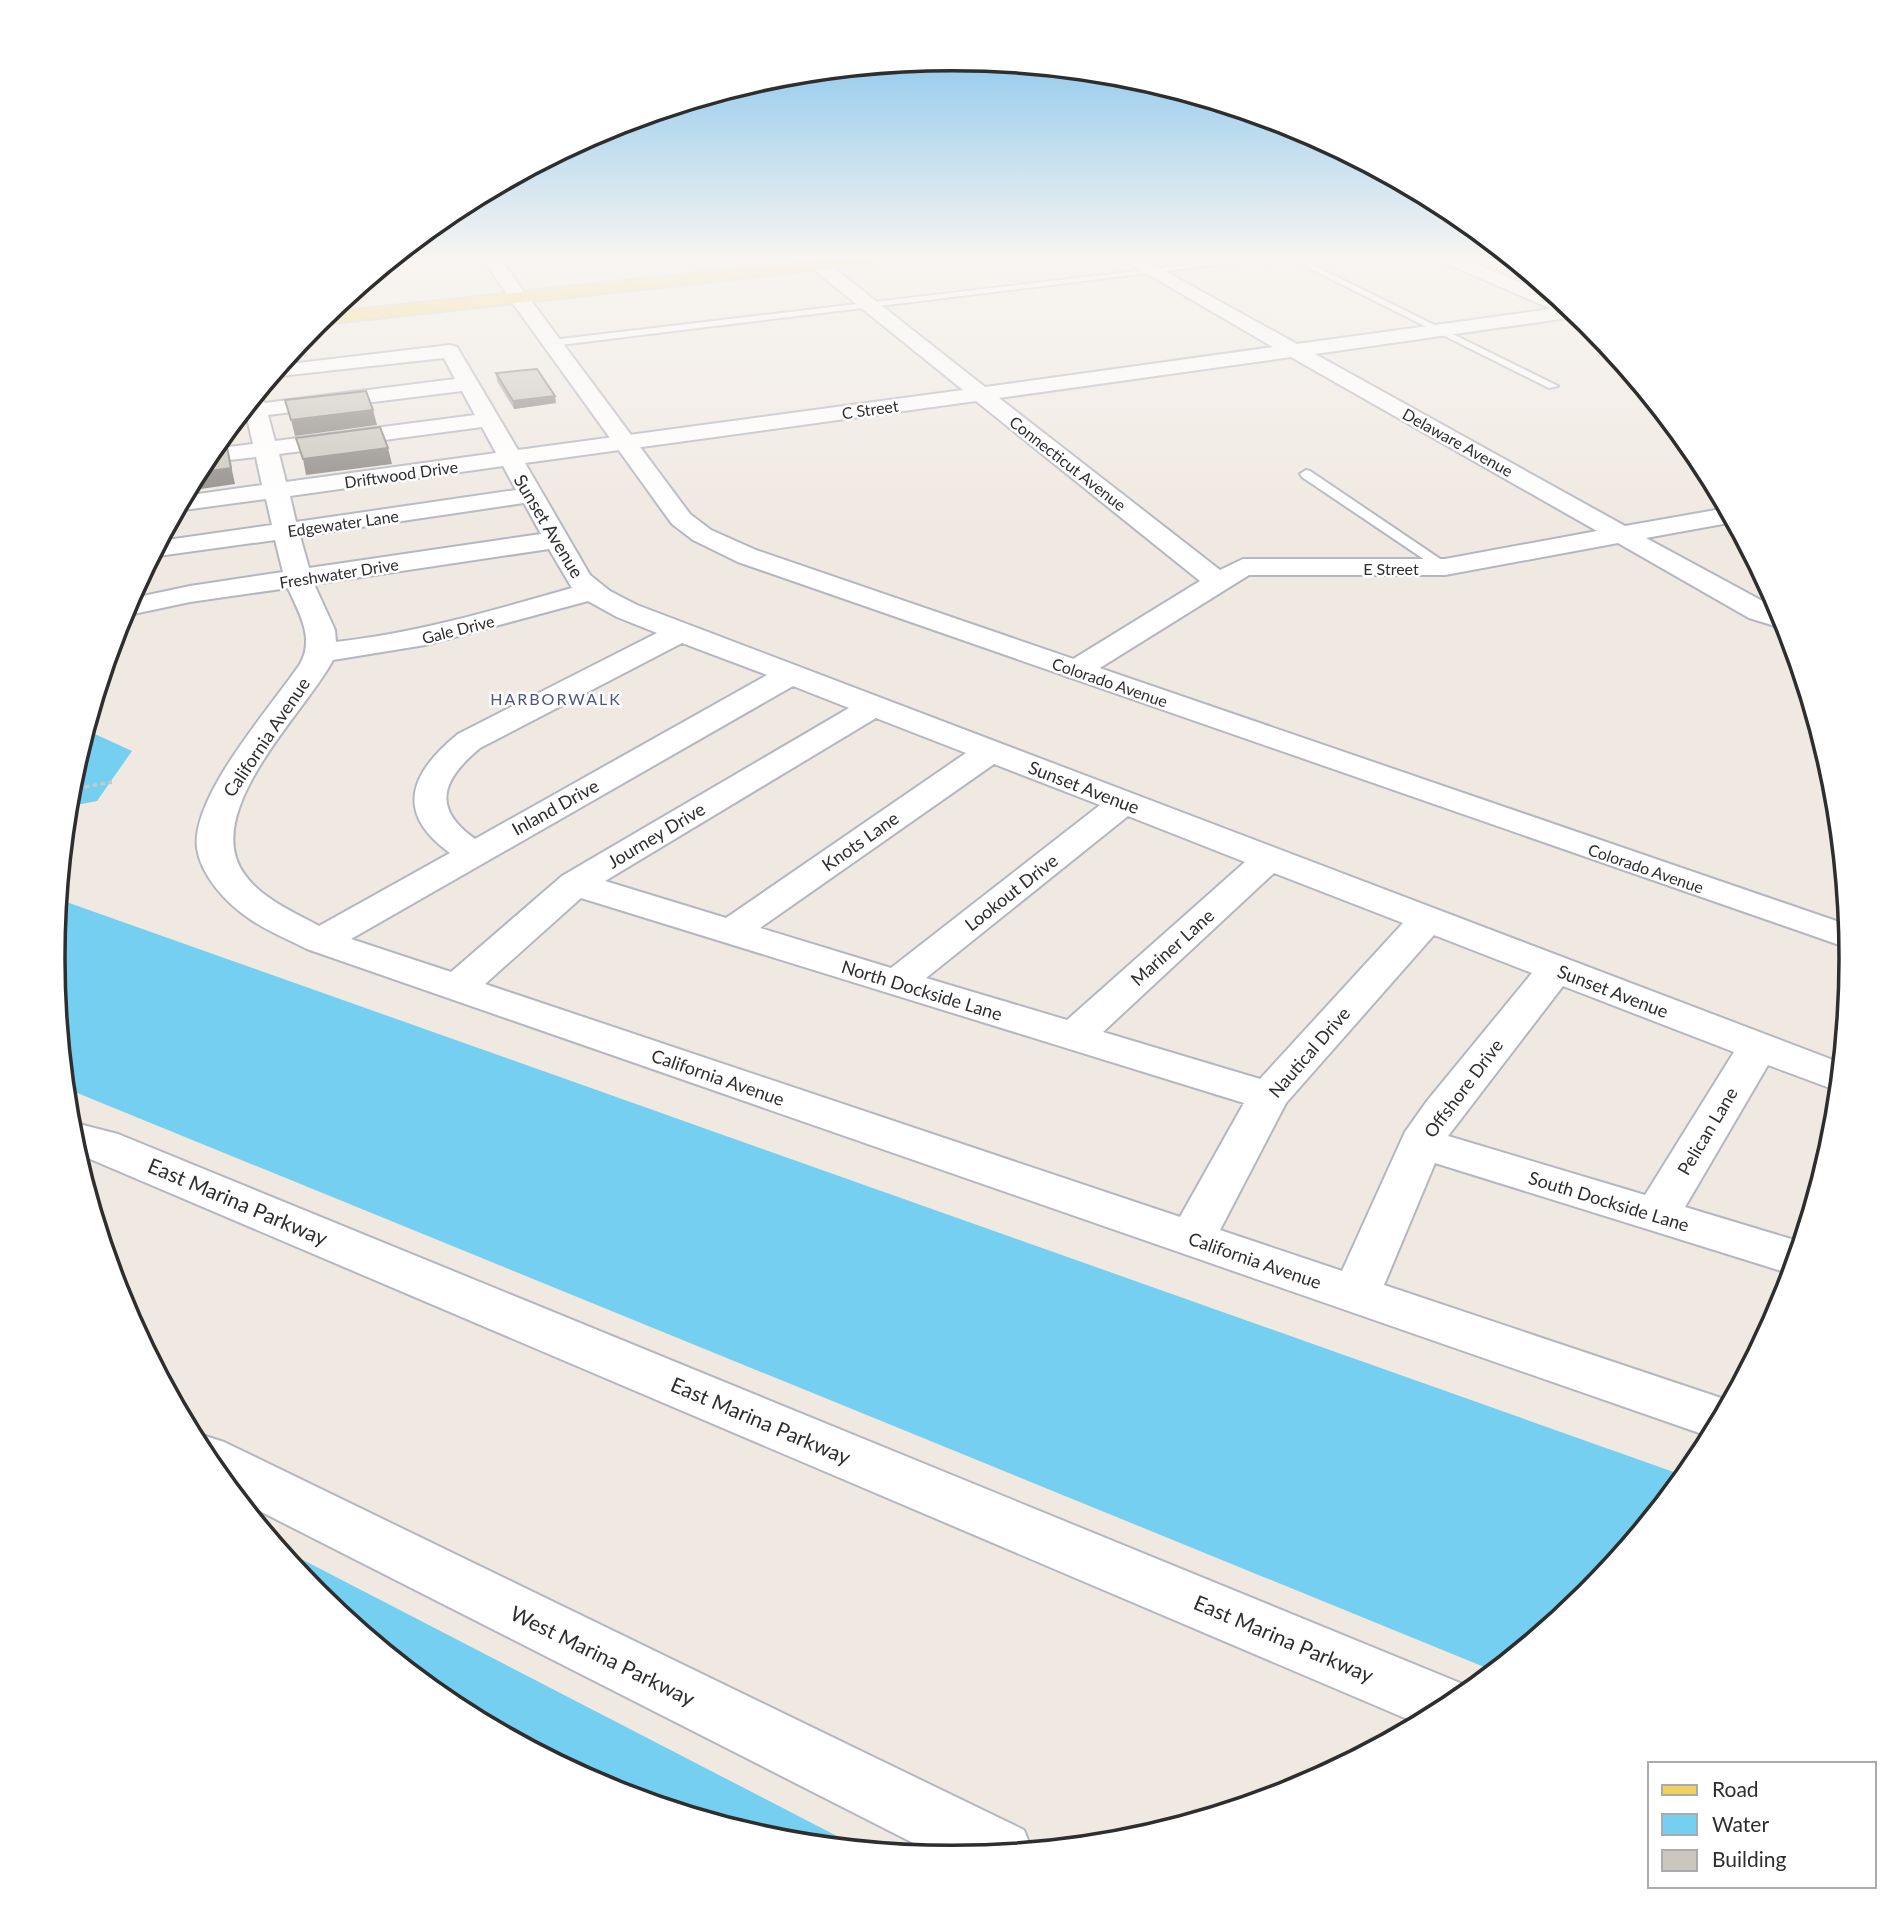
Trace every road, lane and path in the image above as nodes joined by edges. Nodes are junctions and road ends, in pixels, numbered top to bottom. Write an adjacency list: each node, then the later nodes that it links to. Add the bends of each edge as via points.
1 (556, 348): 14 (street, Colorado Avenue)
2 (925, 348): 10 (street, Connecticut Avenue)
3 (1292, 348): 6 (street, Delaware Avenue)
4 (1306, 348): 6 (street, C Street)
5 (1476, 348): 9 (lane)
6 (1295, 350): 10 (street, C Street); 24 (street, Delaware Avenue)
7 (287, 371): 8 (street, Sunset Avenue, via 450,351)
8 (467, 384): 11 (street); 13 (street, Sunset Avenue)
9 (1553, 386)
10 (981, 393): 14 (street, C Street); 29 (street, Connecticut Avenue)
11 (258, 406)
12 (252, 413): 15 (street)
13 (487, 420): 15 (street); 17 (street, Sunset Avenue)
14 (623, 443): 17 (street, Driftwood Drive); 35 (street, Colorado Avenue, via 681,519 716,543)
15 (265, 449): 16 (street); 19 (street)
16 (221, 455)
17 (510, 459): 19 (street, Driftwood Drive); 20 (street, Sunset Avenue)
18 (1306, 474): 27 (lane)
19 (277, 491): 21 (street, Driftwood Drive); 23 (street)
20 (530, 495): 23 (street, Edgewater Lane); 25 (street, Sunset Avenue)
21 (191, 503)
22 (1721, 517): 24 (street, E Street)
23 (286, 531): 26 (street, Edgewater Lane); 28 (street)
24 (1623, 535): 27 (street, E Street); 32 (street, Delaware Avenue)
25 (555, 540): 28 (street, Freshwater Drive); 30 (street, Sunset Avenue)
26 (165, 548)
27 (1445, 567): 29 (street, E Street, via 1243,567)
28 (298, 579): 31 (street, Freshwater Drive); 34 (street, via 321,630)
29 (1218, 582): 35 (street, E Street)
30 (591, 591): 33 (street, Sunset Avenue); 34 (street, Gale Drive, via 434,636)
31 (138, 605)
32 (1768, 610)
33 (681, 632): 36 (street, Sunset Avenue); 42 (street, via 470,741 450,757 430,791 430,809 444,831)
34 (322, 652): 48 (street, California Avenue, via 241,767 213,829 217,857 240,892 263,914)
35 (1076, 670): 47 (street, Colorado Avenue)
36 (791, 674): 37 (street, Sunset Avenue); 42 (street, Inland Drive)
37 (874, 706): 38 (street, Sunset Avenue); 44 (street, Journey Drive)
38 (991, 751): 41 (street, Sunset Avenue); 46 (street, Knots Lane)
39 (112, 782): 40 (path)
40 (82, 788)
41 (1124, 803): 43 (street, Sunset Avenue); 50 (street, Lookout Drive)
42 (473, 853): 48 (street, Inland Drive)
43 (1270, 858): 45 (street, Sunset Avenue); 52 (street, Mariner Lane)
44 (575, 884): 46 (street, North Dockside Lane); 51 (street, Journey Drive)
45 (1428, 919): 49 (street, Sunset Avenue); 55 (street, Nautical Drive)
46 (730, 932): 50 (street, North Dockside Lane)
47 (1838, 934)
48 (320, 941): 51 (street, California Avenue)
49 (1556, 969): 53 (street, Sunset Avenue); 57 (street, Offshore Drive)
50 (897, 982): 52 (street, North Dockside Lane)
51 (456, 988): 59 (street, California Avenue)
52 (1074, 1037): 55 (street, North Dockside Lane)
53 (1758, 1047): 54 (street, Sunset Avenue); 58 (street, Pelican Lane)
54 (1832, 1075)
55 (1269, 1096): 59 (street, Nautical Drive)
56 (84, 1140): 64 (street, East Marina Parkway)
57 (1421, 1143): 58 (street, South Dockside Lane); 61 (street, Offshore Drive)
58 (1656, 1216): 60 (street, South Dockside Lane)
59 (1192, 1238): 61 (street, California Avenue)
60 (1787, 1255)
61 (1356, 1296): 62 (street, California Avenue)
62 (1712, 1416)
63 (227, 1469): 65 (street, West Marina Parkway)
64 (1436, 1702)
65 (983, 1844)

